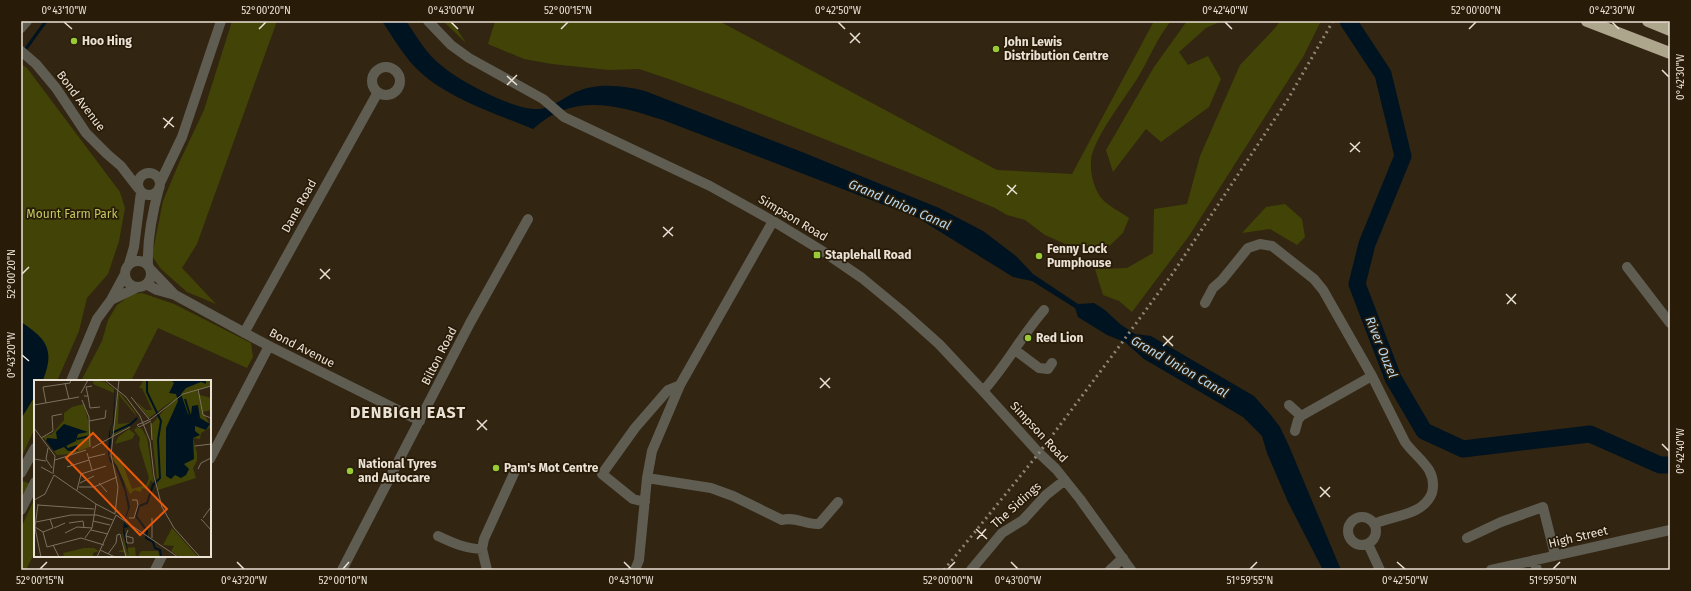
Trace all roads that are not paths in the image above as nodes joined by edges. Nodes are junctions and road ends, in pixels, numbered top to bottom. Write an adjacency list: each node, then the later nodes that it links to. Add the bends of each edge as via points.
1 (27, 21): 6 (street)
2 (222, 21): 11 (street)
3 (428, 21): 17 (street, Simpson Road, via 450,45 543,99 564,117 710,186)
4 (1587, 21): 9 (highway)
5 (1648, 21): 7 (highway)
6 (21, 28)
7 (1670, 30)
8 (23, 52): 12 (street, Bond Avenue, via 56,88 86,133)
9 (1670, 53)
10 (378, 92): 28 (street, Dane Road)
11 (174, 154): 13 (street); 14 (street)
12 (121, 166): 13 (street, Bond Avenue); 15 (street, Bond Avenue)
13 (148, 174): 14 (street, via 158,178); 15 (street, via 138,182)
14 (159, 186): 15 (street, via 151,195); 20 (street, via 149,227)
15 (140, 190): 18 (street, via 134,246)
16 (528, 219): 38 (street, Bilton Road, via 470,323)
17 (773, 220): 34 (street); 35 (street, Simpson Road, via 862,278 939,344)
18 (129, 264): 20 (street, via 140,261); 21 (street)
19 (1627, 267): 27 (street)
20 (149, 268): 22 (street, via 150,278); 23 (street, Bond Avenue)
21 (124, 276): 22 (street, via 128,283); 24 (street)
22 (142, 286): 23 (street, Bond Avenue); 24 (street)
23 (175, 295): 28 (street, Bond Avenue)
24 (111, 300): 33 (street, via 97,319)
25 (1205, 303): 32 (street, via 1213,288 1248,248 1260,244 1272,246 1314,278)
26 (1044, 310): 30 (street)
27 (1670, 323)
28 (244, 333): 29 (street, Bond Avenue)
29 (269, 346): 38 (street, Bond Avenue); 41 (street)
30 (1015, 350): 31 (street, via 1039,368 1048,369); 35 (street)
31 (1052, 363)
32 (1372, 376): 37 (street); 50 (street, via 1405,442 1430,471 1433,479 1430,498 1421,507)
33 (71, 380)
34 (680, 385): 44 (street, via 652,451); 47 (street, via 668,390 635,428 602,474 633,499)
35 (984, 391): 45 (street, Simpson Road)
36 (1289, 405): 37 (street)
37 (1301, 416): 39 (street)
38 (420, 421): 61 (street, Bilton Road)
39 (1295, 431)
40 (34, 450): 43 (street)
41 (211, 457)
42 (515, 471): 55 (street, via 484,539)
43 (21, 472)
44 (647, 478): 47 (street); 48 (street, via 711,488 782,520 790,518 811,525 820,524)
45 (1065, 480): 58 (street, Simpson Road); 64 (street, The Sidings, via 1022,520 1002,533)
46 (34, 484): 49 (street)
47 (645, 502): 63 (street)
48 (838, 502)
49 (21, 510)
50 (1374, 524): 54 (street, via 1376,533); 54 (street, via 1364,517 1355,519 1350,526 1349,534 1353,541 1360,545)
51 (1670, 530): 56 (street, High Street)
52 (438, 536): 55 (street, via 461,546)
53 (1467, 538): 56 (street, via 1543,507)
54 (1368, 544): 67 (street)
55 (482, 549): 62 (street)
56 (1555, 555): 59 (street, High Street)
57 (162, 557): 60 (street)
58 (1123, 558): 65 (street); 66 (street, Simpson Road)
59 (1534, 560): 68 (street, High Street); 69 (street)
60 (155, 570)
61 (342, 570)
62 (487, 570)
63 (636, 570)
64 (971, 570)
65 (1110, 570)
66 (1131, 570)
67 (1380, 570)
68 (1491, 570)
69 (1537, 570)

